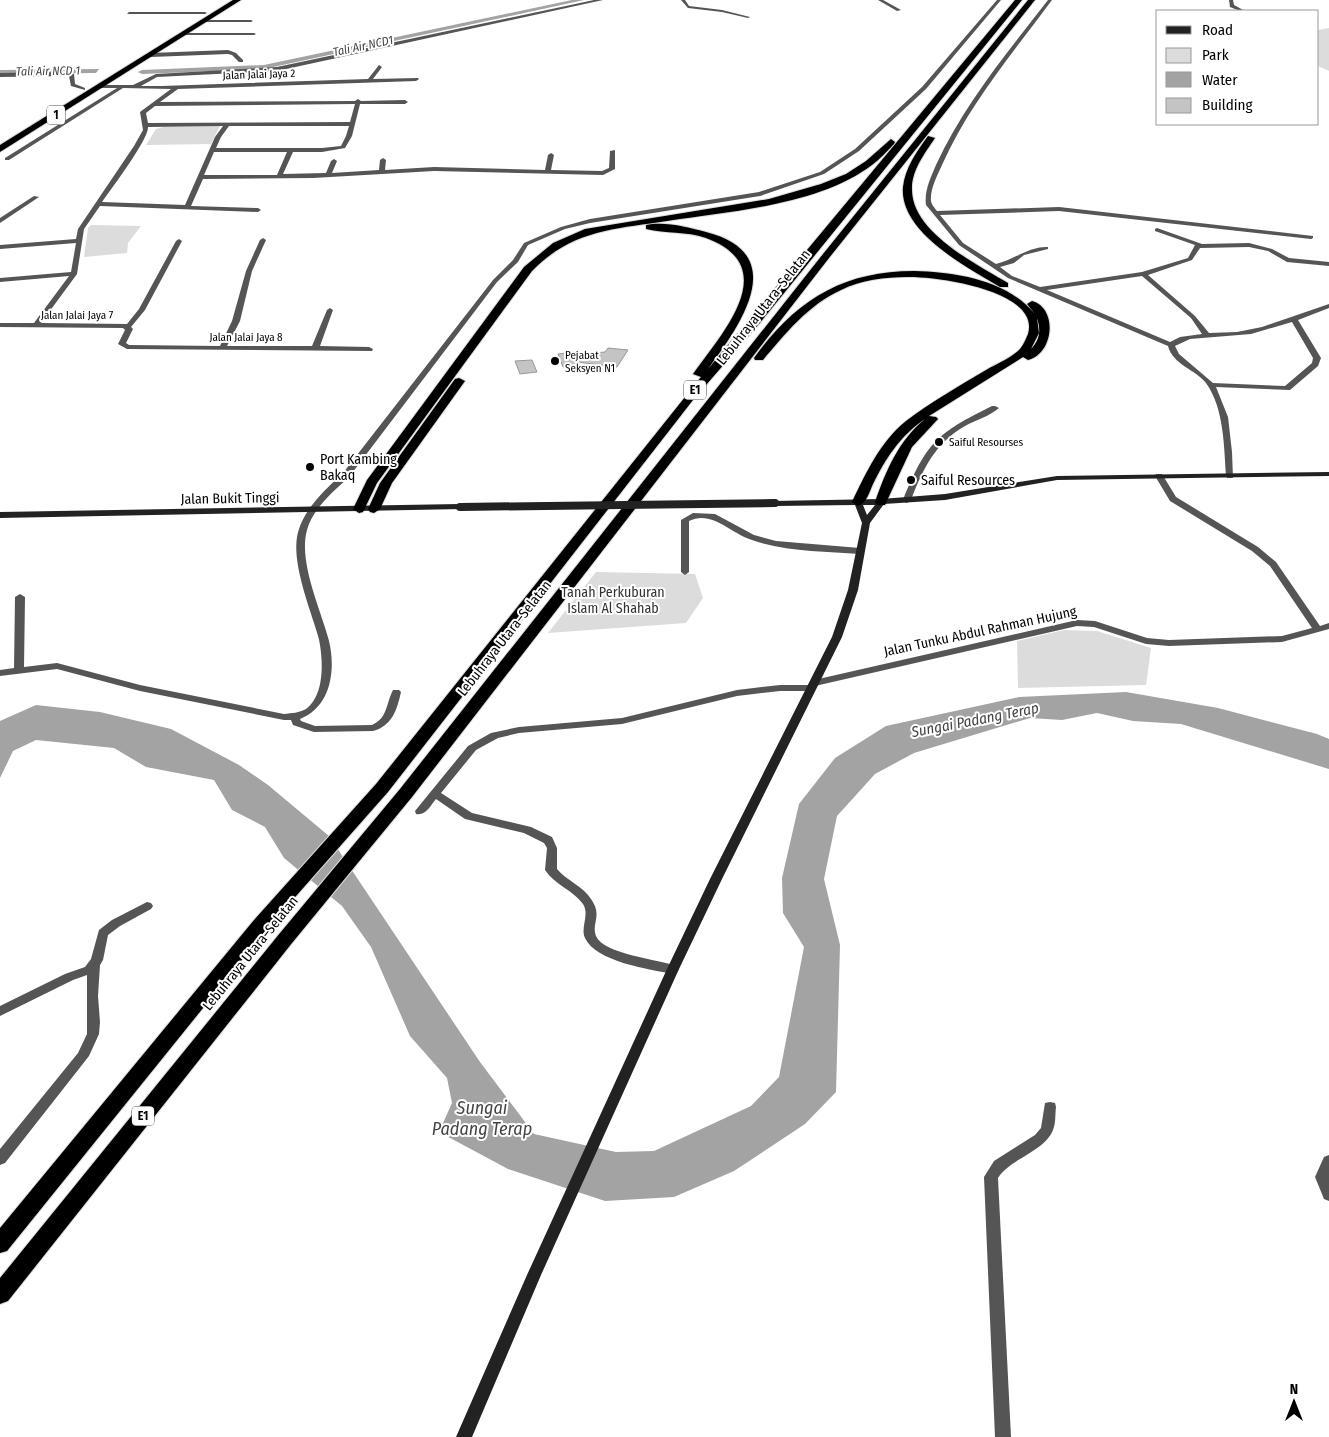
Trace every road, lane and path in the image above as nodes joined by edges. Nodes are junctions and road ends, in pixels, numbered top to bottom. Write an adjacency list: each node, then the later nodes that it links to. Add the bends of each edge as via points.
1 (226, 0): 15 (highway, 1)
2 (238, 0): 15 (highway, 1)
3 (601, 0): 29 (street, via 277,69 154,76)
4 (683, 0): 11 (street); 16 (street, via 688,7)
5 (880, 0): 12 (street)
6 (999, 0): 97 (street, via 924,88 856,150 830,168 760,194 568,226 526,244 516,261 494,281 346,475)
7 (1018, 0): 34 (highway, Lebuhraya Utara–Selatan / E1)
8 (1032, 0): 35 (highway, Lebuhraya Utara–Selatan / E1)
9 (1050, 0): 57 (street, via 975,97 943,154 930,187 928,202)
10 (1231, 0): 13 (street, via 1232,6)
11 (717, 5)
12 (899, 10)
13 (1241, 10)
14 (130, 13): 15 (street)
15 (206, 17): 17 (street); 18 (highway, 1); 26 (highway, 1, via 117,67)
16 (748, 17)
17 (250, 19)
18 (184, 34): 19 (street); 20 (highway, 1)
19 (254, 34)
20 (151, 55): 21 (street, via 228,52); 26 (highway, 1, via 113,79)
21 (242, 61)
22 (379, 67): 25 (street)
23 (0, 75): 27 (street, via 71,74 72,84)
24 (416, 79): 25 (street, Jalan Jalai Jaya 2)
25 (370, 80): 30 (street, Jalan Jalai Jaya 2)
26 (101, 82): 27 (highway, 1); 28 (street, Jalan Jalai Jaya 2); 40 (highway, 1)
27 (83, 88): 39 (highway, 1)
28 (121, 88): 29 (street, Jalan Jalai Jaya 2); 45 (street)
29 (132, 88): 30 (street, Jalan Jalai Jaya 2)
30 (176, 88): 33 (street)
31 (358, 101): 32 (street); 33 (street); 37 (street)
32 (405, 102)
33 (153, 104): 38 (street, via 144,112)
34 (922, 116): 86 (highway, Lebuhraya Utara–Selatan / E1); 95 (highway, via 914,118 868,163 829,183 760,203 598,228 572,236 546,250 528,268 371,483)
35 (935, 122): 88 (highway, Lebuhraya Utara–Selatan / E1, via 866,205); 94 (highway, via 937,128 908,182 908,202 922,225 951,253 1029,301 1040,312 1047,333 1034,353 960,398 921,427 908,441 894,466)
36 (228, 124): 37 (street); 38 (street); 41 (street)
37 (353, 124): 42 (street, via 343,147)
38 (146, 125): 54 (street, via 131,158)
39 (0, 141)
40 (0, 149)
41 (212, 150): 42 (street); 52 (street)
42 (291, 150): 51 (street)
43 (613, 151): 48 (street, via 609,172)
44 (551, 155): 48 (street)
45 (7, 159)
46 (383, 160): 49 (street)
47 (334, 161): 50 (street)
48 (548, 171): 49 (street, via 421,166)
49 (382, 172): 50 (street)
50 (328, 175): 51 (street)
51 (279, 176): 52 (street)
52 (203, 177): 55 (street)
53 (36, 197): 58 (street)
54 (98, 204): 55 (street); 62 (street, via 81,229)
55 (188, 206): 56 (street)
56 (258, 210)
57 (935, 213): 60 (street, via 1059,209); 68 (street, via 961,244)
58 (0, 221)
59 (1157, 230): 64 (street)
60 (1311, 237)
61 (263, 240): 82 (street, via 249,271 236,320)
62 (79, 241): 65 (street); 69 (street)
63 (179, 242): 78 (street, via 142,310)
64 (1199, 246): 67 (street, via 1249,245 1270,250 1287,260); 70 (street, via 1190,259)
65 (0, 247)
66 (1046, 248): 68 (street)
67 (1329, 264)
68 (993, 267): 72 (street, via 1021,283)
69 (74, 274): 71 (street); 77 (street)
70 (1143, 274): 72 (street); 79 (street, via 1193,317)
71 (0, 280)
72 (1040, 289): 80 (street)
73 (1329, 306): 75 (street)
74 (330, 310): 83 (street)
75 (1294, 319): 79 (street, via 1242,334); 85 (street, via 1313,348 1317,361 1290,386 1270,389)
76 (0, 325): 77 (street, Jalan Jalai Jaya 7)
77 (35, 326): 78 (street, Jalan Jalai Jaya 7)
78 (128, 327): 81 (street, Jalan Jalai Jaya 7)
79 (1207, 335): 80 (street)
80 (1171, 345): 85 (street, via 1177,358)
81 (123, 346): 82 (street, Jalan Jalai Jaya 8)
82 (222, 348): 83 (street, Jalan Jalai Jaya 8)
83 (315, 349): 84 (street, Jalan Jalai Jaya 8)
84 (369, 349)
85 (1210, 384): 91 (street, via 1223,412)
86 (689, 398): 96 (highway, via 691,385 742,310 750,277 746,262 730,246 709,236 678,229 618,229 582,237 549,255 386,483); 120 (highway, Lebuhraya Utara–Selatan / E1, via 382,788 260,924)
87 (995, 408): 92 (street, via 939,439 926,457)
88 (675, 450): 93 (highway, via 727,396 786,326 808,305 839,287 869,278 925,274 969,280 994,288 1019,302 1027,309 1036,331 1024,352 910,424 894,439 877,464); 121 (highway, Lebuhraya Utara–Selatan / E1, via 406,793)
89 (1329, 474): 91 (main road, Jalan Bukit Tinggi)
90 (1159, 476): 91 (main road, Jalan Bukit Tinggi); 92 (main road, Jalan Bukit Tinggi, via 1046,478 963,495); 104 (street, via 1173,499 1273,564)
91 (1230, 476)
92 (907, 500): 94 (main road, Jalan Bukit Tinggi)
93 (858, 502): 94 (main road, Jalan Bukit Tinggi); 96 (main road, Jalan Bukit Tinggi, bridge); 99 (main road)
94 (880, 502): 99 (main road)
95 (359, 509): 96 (main road, Jalan Bukit Tinggi); 97 (main road, Jalan Bukit Tinggi)
96 (374, 509)
97 (314, 510): 98 (main road, Jalan Bukit Tinggi); 109 (street, via 305,525 301,545 326,660 318,704)
98 (0, 515)
99 (866, 523): 100 (main road)
100 (860, 551): 101 (street, via 775,544 751,537 716,516 693,516 685,520); 107 (main road, via 843,622)
101 (684, 572)
102 (20, 597): 105 (street)
103 (1329, 626): 104 (street, Jalan Tunku Abdul Rahman Hujung)
104 (1317, 628): 107 (street, Jalan Tunku Abdul Rahman Hujung, via 1293,637 1271,640 1155,643 1077,622)
105 (19, 670): 106 (street); 109 (street, via 57,666 140,688)
106 (0, 673)
107 (812, 685): 110 (street, Jalan Tunku Abdul Rahman Hujung, via 737,693 622,721 505,732 472,748); 114 (main road)
108 (396, 692): 109 (street, via 389,716 381,726 314,729 297,723)
109 (295, 718)
110 (434, 793): 111 (street, Jalan Tunku Abdul Rahman Hujung); 114 (street, via 469,816 528,830 548,840 552,848 551,870 582,895 590,906 593,941 622,957)
111 (420, 811)
112 (147, 906): 113 (street, via 103,933)
113 (94, 966): 115 (street); 117 (street, via 93,1034 84,1056)
114 (673, 969): 122 (main road)
115 (0, 1011)
116 (1050, 1107): 123 (street, via 1047,1129 1040,1139 999,1164 991,1177)
117 (0, 1159)
118 (1329, 1161): 119 (street, via 1322,1176)
119 (1329, 1195)
120 (0, 1244)
121 (0, 1294)
122 (464, 1437)
123 (1003, 1437)

